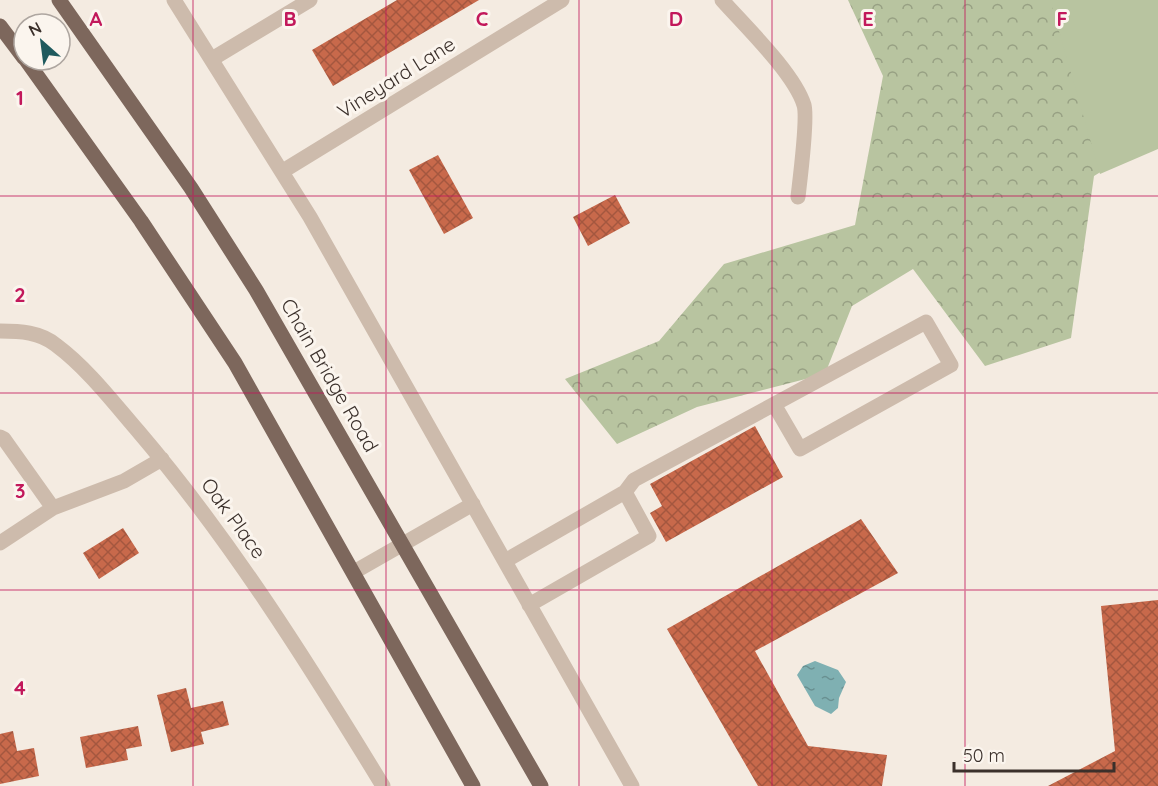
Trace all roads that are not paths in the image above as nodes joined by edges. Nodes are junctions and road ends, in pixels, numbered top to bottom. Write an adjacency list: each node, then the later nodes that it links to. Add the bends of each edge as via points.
1 (60, 0): 20 (main road, Chain Bridge Road, via 225,241 292,350)
2 (174, 0): 8 (street)
3 (310, 0): 8 (street)
4 (562, 0): 10 (street, Vineyard Lane)
5 (722, 0): 11 (street, via 774,59 805,107)
6 (0, 26): 7 (main road)
7 (12, 42)
8 (212, 59): 10 (street)
9 (34, 72): 22 (main road, via 205,315)
10 (283, 171): 17 (street)
11 (798, 197)
12 (0, 331): 15 (street, Oak Place, via 22,331 56,344 103,390)
13 (775, 406): 13 (street, via 926,322 951,365 800,449); 16 (street, via 634,480)
14 (0, 437): 18 (street)
15 (162, 459): 18 (street, via 124,481); 24 (street, Oak Place, via 242,563)
16 (625, 492): 21 (street); 23 (street, via 649,536)
17 (473, 504): 20 (street); 21 (street)
18 (53, 508): 19 (street)
19 (0, 543)
20 (402, 545): 22 (street); 26 (main road, Chain Bridge Road)
21 (505, 561): 23 (street)
22 (354, 572): 25 (main road)
23 (530, 605): 27 (street)
24 (381, 786)
25 (473, 786)
26 (540, 786)
27 (632, 786)

